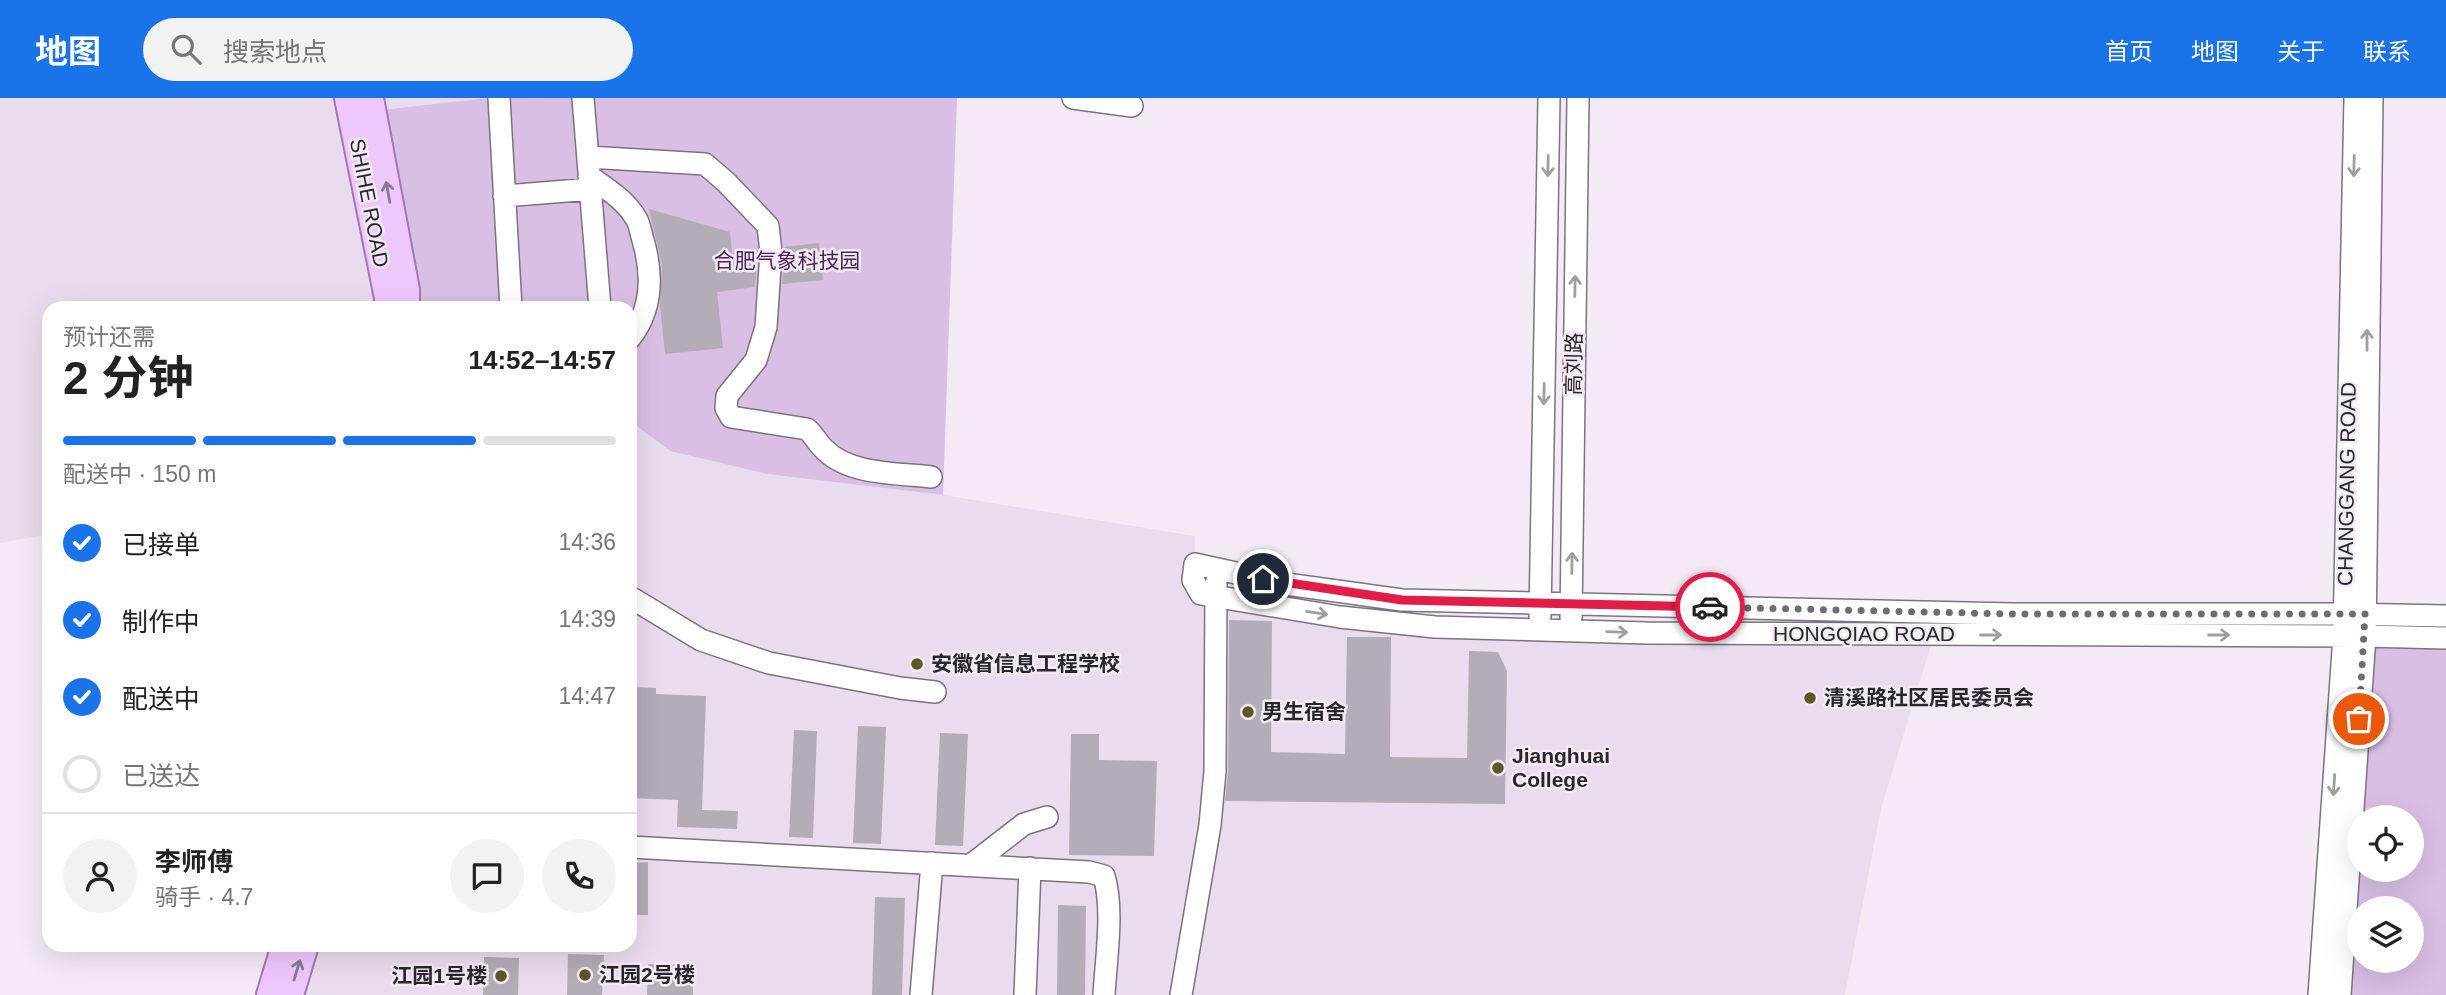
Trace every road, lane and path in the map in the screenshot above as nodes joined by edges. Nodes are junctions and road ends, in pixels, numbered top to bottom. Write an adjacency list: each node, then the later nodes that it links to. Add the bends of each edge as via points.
1 (348, 98): 13 (main road, SHIHE ROAD)
2 (370, 98): 14 (main road, SHIHE ROAD, one-way to 2)
3 (499, 98): 12 (street)
4 (583, 98): 11 (street)
5 (1073, 98): 10 (street)
6 (1549, 98): 21 (street, 高刘路, one-way to 21)
7 (1578, 98): 22 (street, 高刘路, one-way to 7)
8 (2355, 98): 23 (street, CHANGGANG ROAD, one-way to 23)
9 (2372, 98): 23 (street, CHANGGANG ROAD, one-way to 9)
10 (1132, 106)
11 (589, 174): 12 (street); 16 (street); 17 (street, via 620,198 638,220 646,252 649,301); 18 (street, via 705,164 768,226 771,252 766,327 756,360 727,396 731,417 807,429 825,451 846,462)
12 (505, 196): 15 (street)
13 (388, 301)
14 (406, 301)
15 (511, 301)
16 (599, 301)
17 (637, 329)
18 (930, 477)
19 (1208, 596): 21 (street, via 1205,566 1286,584 1402,600); 25 (street, HONGQIAO ROAD, one-way to 25, via 1435,627); 42 (street, via 1215,771)
20 (637, 601): 29 (street, via 701,640 769,663)
21 (1540, 604): 22 (street); 25 (street, 高刘路)
22 (1571, 605): 23 (street, via 2012,614); 26 (street, 高刘路)
23 (2355, 614): 24 (street); 27 (street, CHANGGANG ROAD)
24 (2446, 616)
25 (1539, 630): 26 (street, HONGQIAO ROAD)
26 (1571, 631): 27 (street, HONGQIAO ROAD, one-way to 27)
27 (2355, 636): 28 (street, HONGQIAO ROAD); 43 (street, CHANGGANG ROAD, one-way to 43); 44 (street, CHANGGANG ROAD)
28 (2446, 638)
29 (934, 692)
30 (1047, 817): 33 (street, via 1024,824)
31 (637, 848): 32 (street)
32 (932, 863): 33 (street); 39 (street)
33 (971, 865): 34 (street)
34 (1030, 868): 40 (street); 41 (street, via 1104,876 1108,924)
35 (283, 952): 37 (main road)
36 (303, 952): 38 (main road, one-way to 36)
37 (270, 995)
38 (290, 995)
39 (921, 995)
40 (1025, 995)
41 (1104, 995)
42 (1181, 995)
43 (2319, 995)
44 (2340, 995)

